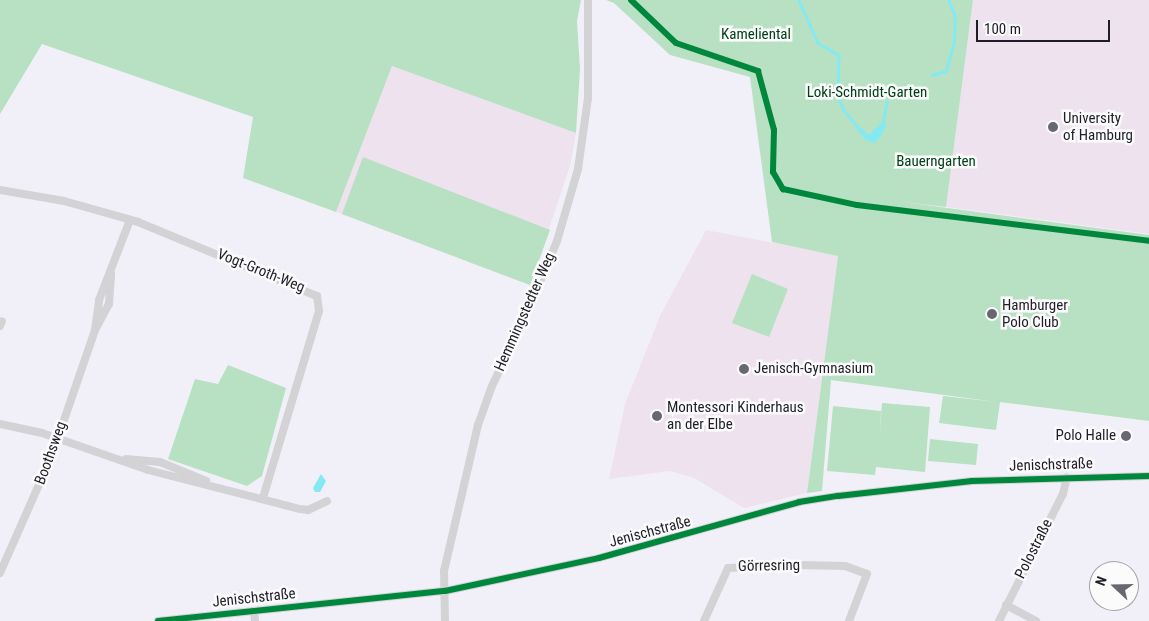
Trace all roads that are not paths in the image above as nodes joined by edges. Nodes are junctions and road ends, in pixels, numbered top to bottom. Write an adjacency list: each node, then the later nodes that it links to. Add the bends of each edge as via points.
1 (588, 0): 11 (street, Hemmingstedter Weg, via 588,98 578,169 554,249 485,404 444,571)
2 (0, 190): 3 (street, Vogt-Groth-Weg, via 64,201)
3 (130, 220): 5 (street, Boothsweg, via 111,273 110,304 95,330); 8 (street, Vogt-Groth-Weg, via 317,296 319,311)
4 (0, 424): 5 (street)
5 (57, 439): 8 (street, via 148,470); 10 (street, Boothsweg, via 25,521)
6 (1149, 476): 7 (street, Jenischstraße)
7 (1067, 477): 11 (street, Jenischstraße, via 972,481 799,502 628,551); 12 (street, Polostraße, via 1063,494)
8 (263, 498): 9 (street, via 308,510)
9 (327, 501)
10 (0, 573)
11 (445, 591): 13 (street, Jenischstraße); 16 (street, Hemmingstedter Weg)
12 (1006, 605): 19 (street, Polostraße); 20 (street)
13 (254, 611): 14 (street, Jenischstraße); 15 (street)
14 (158, 621)
15 (255, 621)
16 (445, 621)
17 (704, 621): 18 (street, Görresring, via 724,574 734,565 845,566 867,574)
18 (849, 621)
19 (999, 621)
20 (1036, 621)

